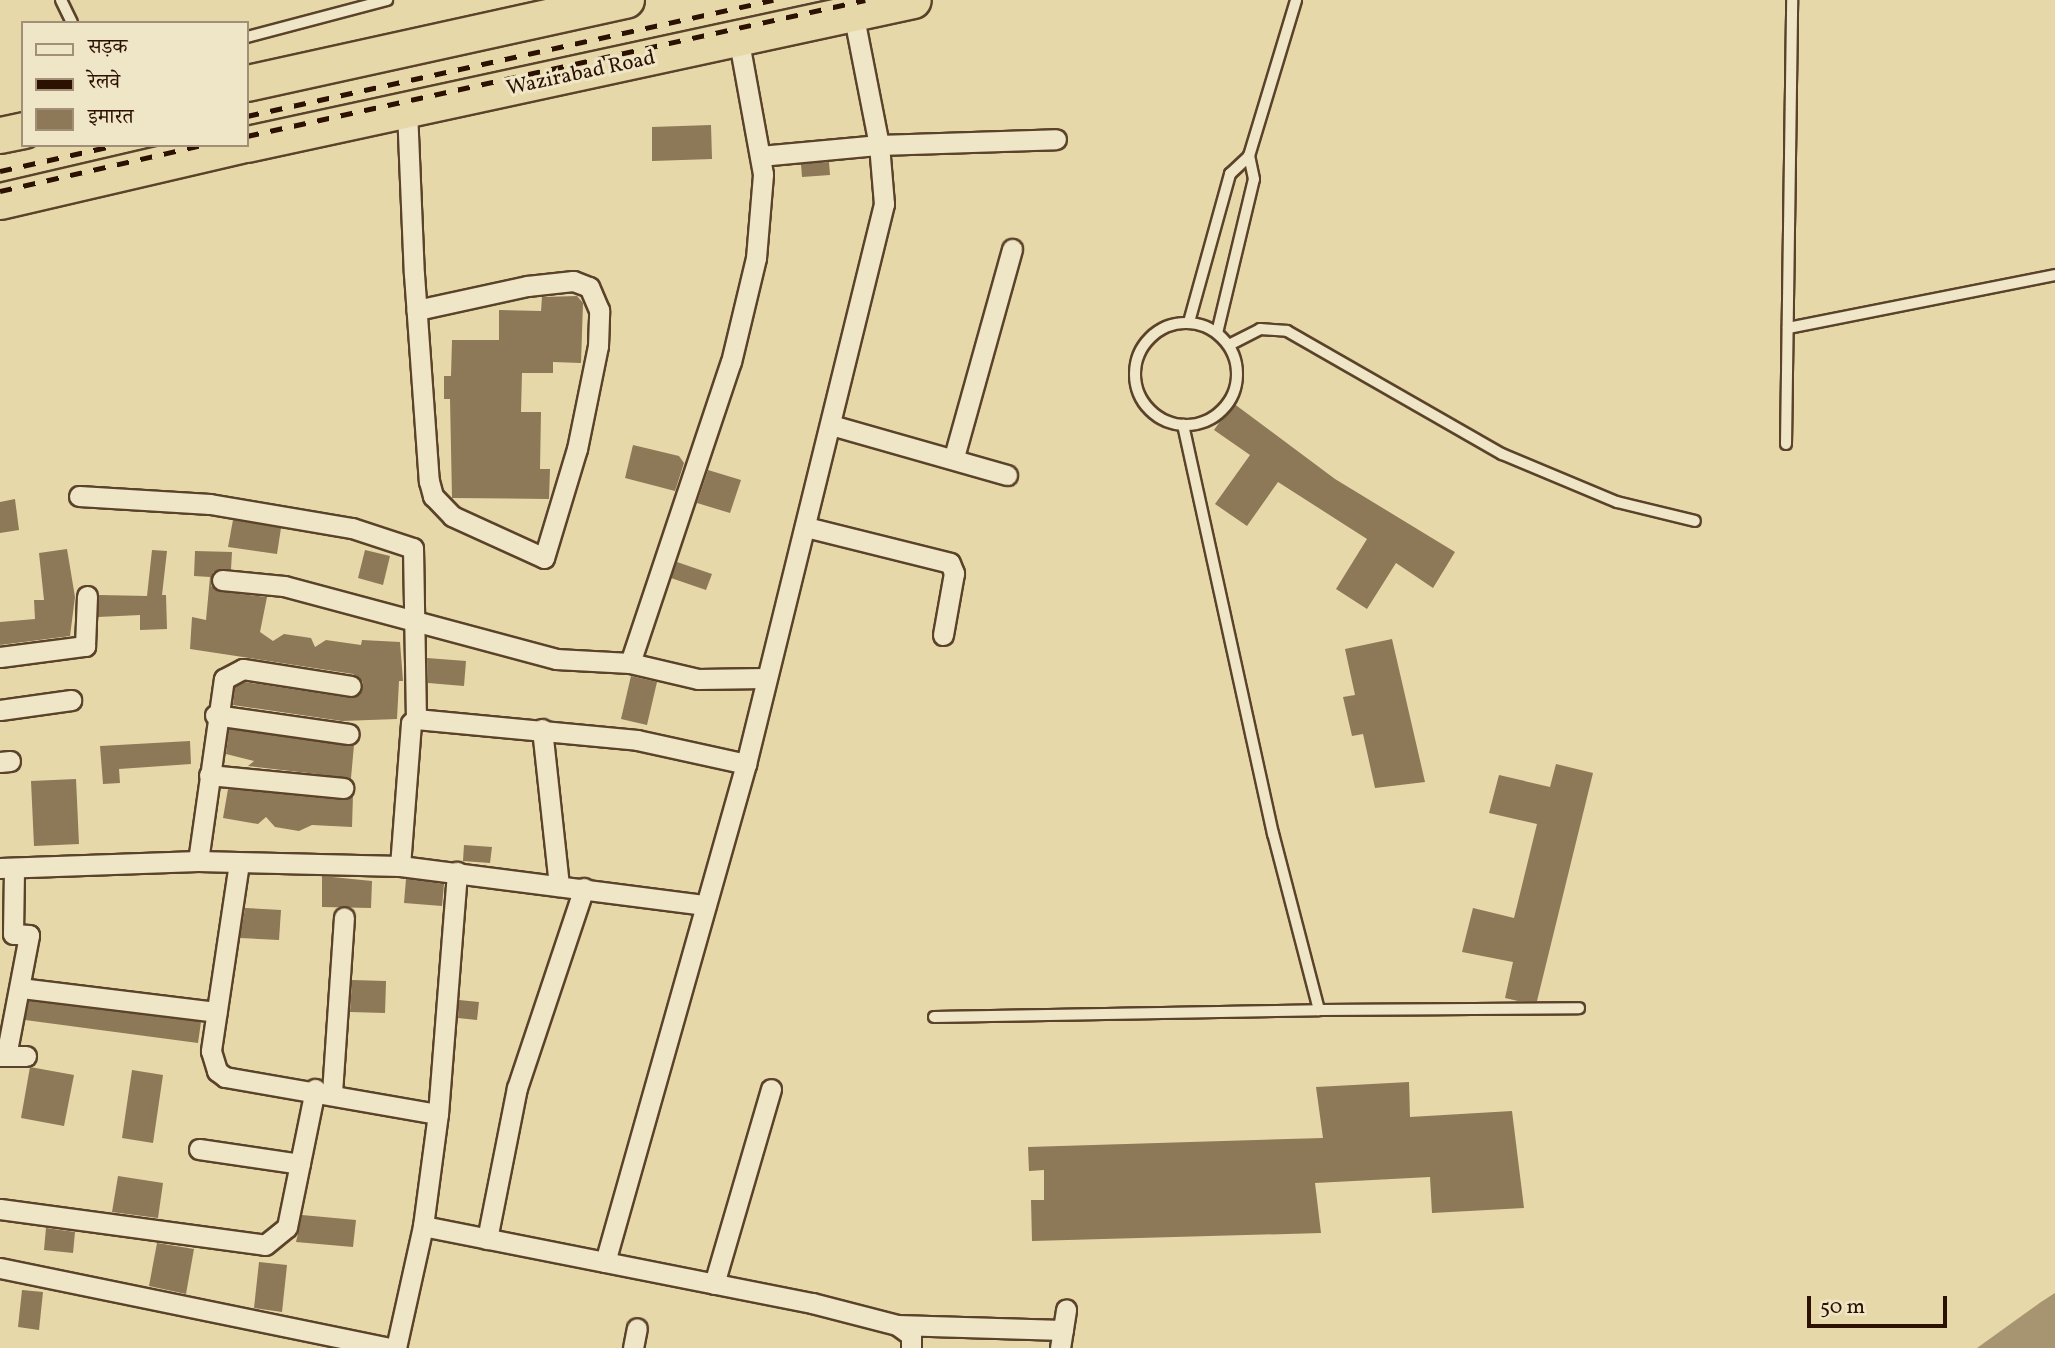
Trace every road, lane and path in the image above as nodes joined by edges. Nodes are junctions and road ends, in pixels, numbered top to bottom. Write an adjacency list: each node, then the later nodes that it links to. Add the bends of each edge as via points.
1 (61, 0): 8 (lane)
2 (387, 0): 9 (lane)
3 (914, 0): 7 (highway, Wazirabad Road)
4 (1296, 0): 23 (lane)
5 (1792, 0): 30 (lane)
6 (619, 1): 11 (highway, via 539,14)
7 (853, 13): 10 (highway, Wazirabad Road); 19 (street)
8 (71, 21)
9 (248, 37)
10 (739, 41): 12 (highway, Wazirabad Road); 22 (street)
11 (256, 85)
12 (407, 110): 16 (highway, Wazirabad Road); 28 (street)
13 (21, 130): 14 (highway)
14 (0, 135)
15 (248, 135): 16 (highway, via 270,131)
16 (281, 137): 18 (highway, Wazirabad Road)
17 (1056, 139): 19 (street)
18 (248, 144)
19 (879, 145): 22 (street); 33 (street, via 884,204)
20 (149, 147): 24 (highway, via 136,160 100,167)
21 (232, 147): 24 (highway)
22 (760, 156): 46 (street, via 756,258 731,362)
23 (1250, 156): 29 (lane, via 1230,174); 31 (lane, via 1254,179)
24 (85, 181): 25 (highway)
25 (0, 201)
26 (1012, 249): 36 (street)
27 (2055, 275): 30 (lane)
28 (417, 310): 28 (street, via 429,481 438,506 544,558 577,449 598,346 599,310 589,288 573,281 527,286)
29 (1189, 322): 31 (lane); 34 (lane, via 1147,340 1136,360 1135,382 1144,404 1161,419)
30 (1788, 328): 35 (lane)
31 (1217, 333): 32 (lane)
32 (1229, 345): 34 (lane, via 1237,366 1235,389 1224,408 1205,421); 39 (lane, via 1260,329 1287,331 1512,458 1617,502)
33 (831, 425): 36 (street); 40 (street)
34 (1183, 425): 69 (lane, via 1273,834)
35 (1786, 444)
36 (954, 457): 37 (street)
37 (1007, 475)
38 (79, 496): 43 (street, via 210,505 352,528 412,548)
39 (1695, 522)
40 (806, 527): 44 (street, via 950,563 954,573); 47 (street)
41 (222, 580): 43 (street, via 284,586)
42 (87, 596): 45 (street, via 85,646)
43 (414, 622): 46 (street, via 556,659); 52 (street)
44 (943, 635)
45 (0, 657)
46 (630, 663): 47 (street, via 698,679)
47 (766, 678): 55 (street)
48 (351, 686): 51 (street, via 243,668 218,688)
49 (71, 700): 50 (street)
50 (0, 710)
51 (215, 715): 54 (street); 56 (street)
52 (416, 719): 53 (street); 60 (street, via 411,723)
53 (542, 729): 55 (street, via 637,740); 63 (street)
54 (349, 734)
55 (746, 764): 65 (street)
56 (208, 775): 57 (street); 58 (street)
57 (343, 788)
58 (198, 861): 59 (street); 61 (street)
59 (239, 863): 60 (street); 70 (street)
60 (400, 866): 62 (street)
61 (7, 868): 67 (street, via 13,934 29,935)
62 (457, 872): 63 (street); 75 (street)
63 (558, 886): 64 (street)
64 (584, 888): 65 (street); 80 (street, via 517,1088)
65 (706, 905): 81 (street)
66 (344, 916): 74 (street)
67 (21, 988): 70 (street); 72 (street)
68 (1579, 1008): 69 (lane)
69 (1319, 1010): 71 (lane)
70 (217, 1012): 74 (street, via 211,1051 216,1071 225,1077)
71 (934, 1017)
72 (11, 1056)
73 (771, 1089): 83 (street)
74 (323, 1091): 75 (street); 77 (street)
75 (438, 1114): 79 (street)
76 (200, 1149): 77 (street)
77 (300, 1164): 78 (street, via 287,1227 265,1245)
78 (0, 1209)
79 (423, 1226): 80 (street); 89 (street)
80 (486, 1239): 81 (street)
81 (605, 1262): 83 (street)
82 (0, 1269): 88 (street)
83 (714, 1284): 85 (street)
84 (1066, 1309): 87 (street)
85 (897, 1325): 87 (street); 91 (street, via 911,1335)
86 (637, 1328): 90 (street)
87 (1062, 1339)
88 (390, 1348)
89 (396, 1348)
90 (633, 1348)
91 (911, 1348)

